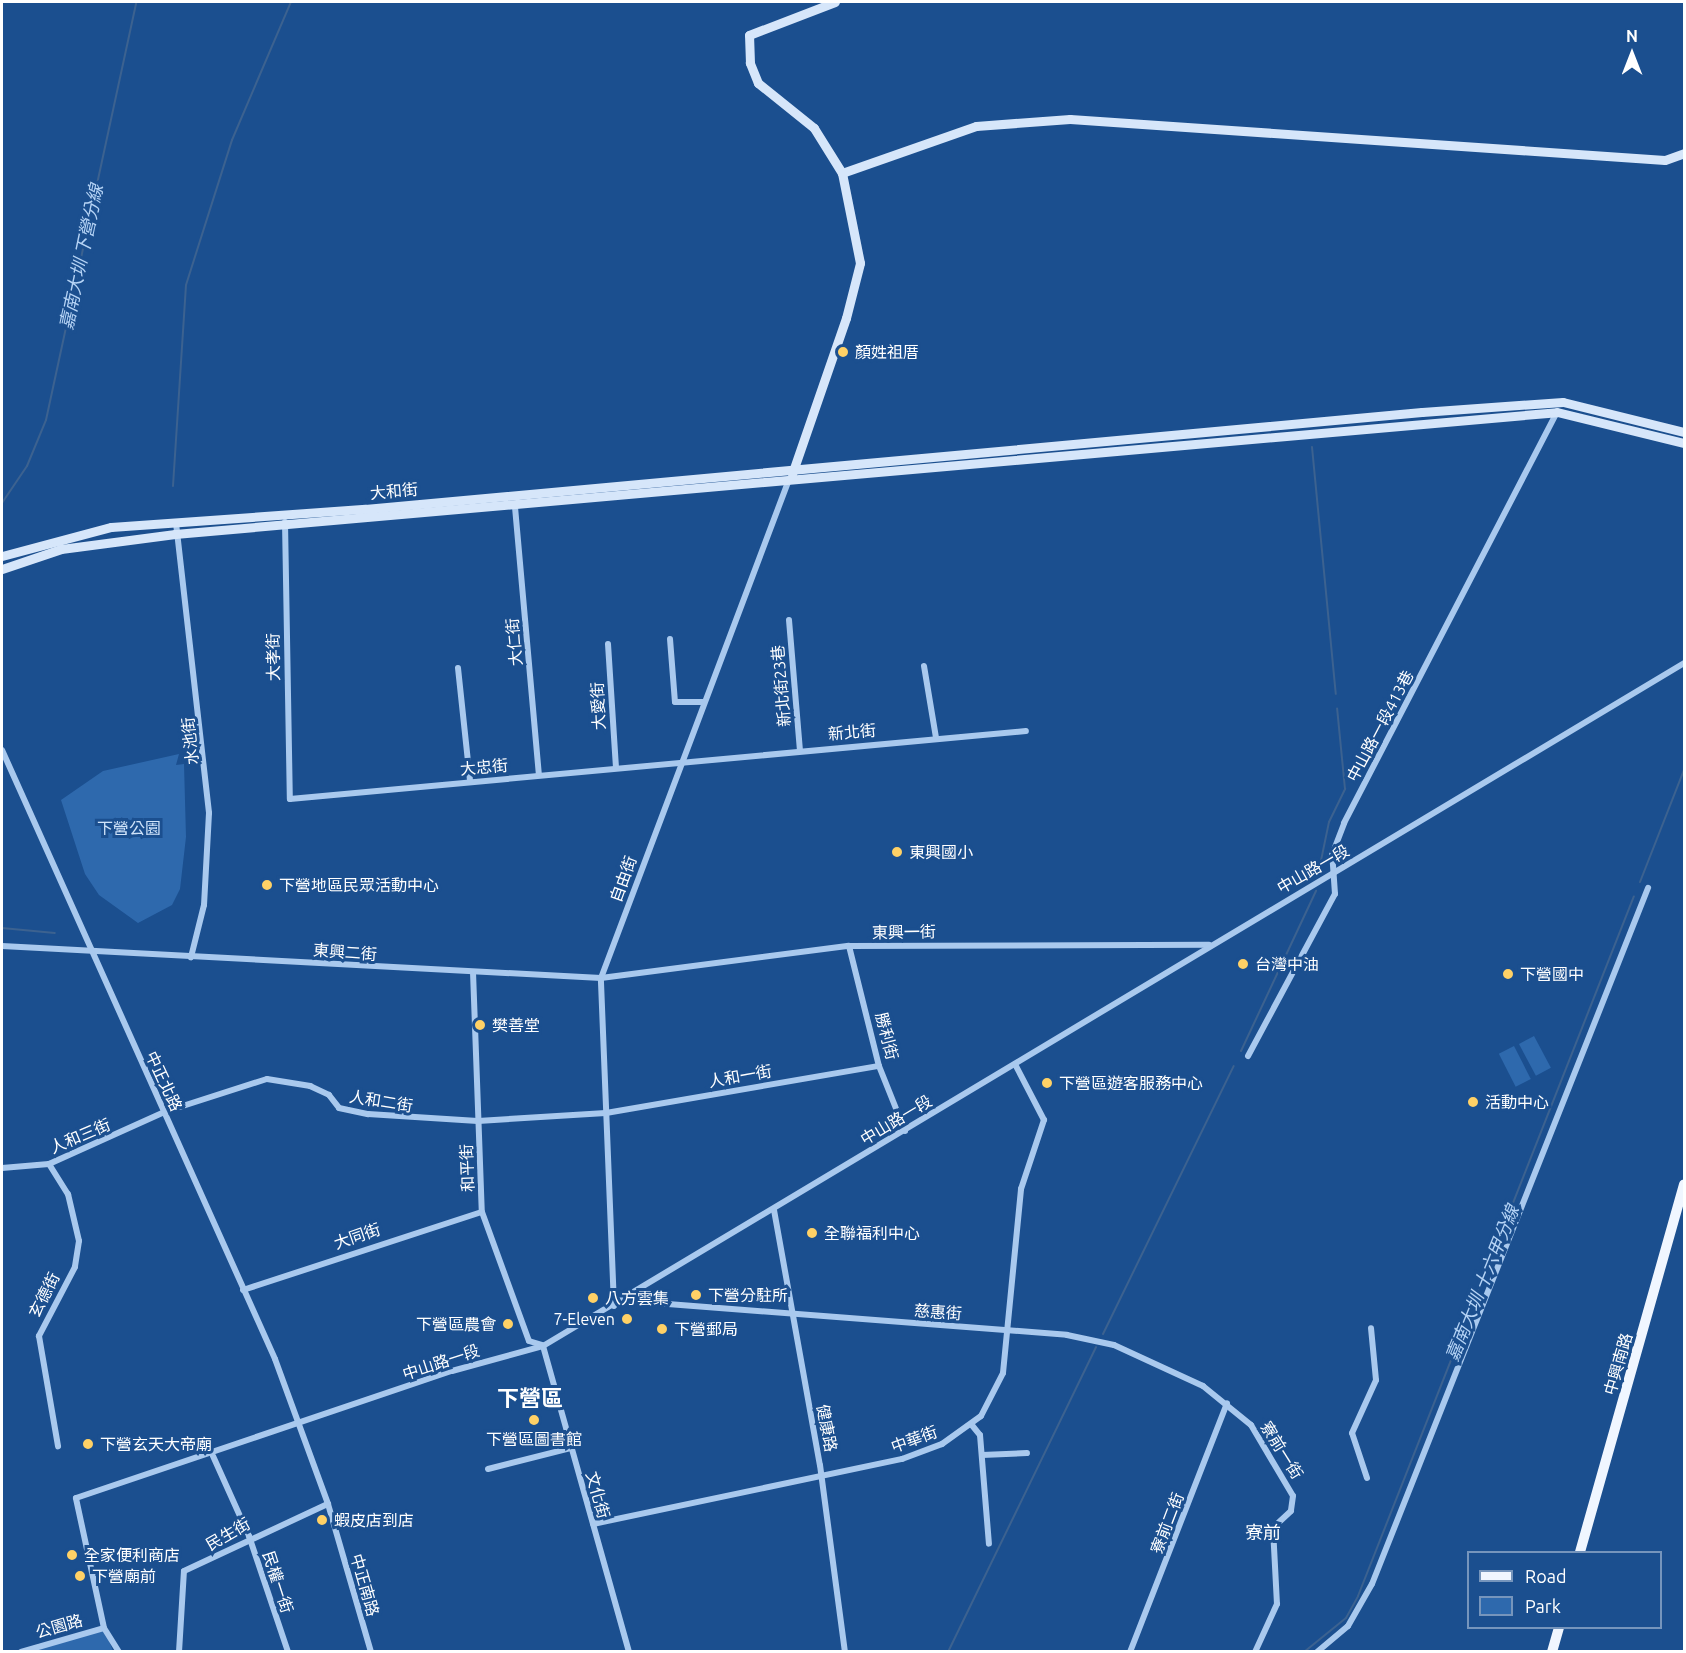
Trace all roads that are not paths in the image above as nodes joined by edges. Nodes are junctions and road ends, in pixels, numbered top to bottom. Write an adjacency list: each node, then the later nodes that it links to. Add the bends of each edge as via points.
1 (835, 2): 3 (main road, via 749,35 750,63 758,83 814,128)
2 (1684, 153): 3 (main road, via 1665,160 1070,119 976,126)
3 (842, 173): 7 (main road, via 859,274)
4 (1557, 412): 6 (main road, 大和街); 8 (main road, 大和街); 31 (street, 中山路一段413巷, via 1344,823 1332,855)
5 (1684, 432): 7 (main road, 大和街, via 1563,402)
6 (1684, 443)
7 (793, 471): 8 (main road); 10 (main road, 大和街)
8 (788, 482): 9 (main road, 大和街); 21 (street, 自由街)
9 (515, 507): 10 (main road, 大和街); 28 (street, 大仁街)
10 (285, 521): 11 (main road, 大和街); 12 (main road, 大和街); 30 (street, 大孝街)
11 (176, 523): 12 (street, 水池街); 13 (main road, 大和街, via 111,527)
12 (175, 534): 14 (main road, 大和街, via 61,549); 37 (street, 水池街, via 209,813 204,905)
13 (2, 556)
14 (2, 568)
15 (789, 620): 25 (street, 新北街23巷)
16 (670, 639): 21 (street, via 675,702)
17 (608, 644): 27 (street, 大愛街)
18 (1684, 663): 31 (street, 中山路一段)
19 (924, 666): 23 (street)
20 (458, 668): 29 (street)
21 (704, 702): 26 (street, 自由街)
22 (1026, 730): 23 (street, 新北街)
23 (936, 738): 25 (street, 新北街)
24 (2, 750): 36 (street, 中正北路)
25 (800, 750): 26 (street, 新北街)
26 (681, 761): 27 (street, 大忠街); 39 (street, 自由街)
27 (616, 767): 28 (street, 大忠街)
28 (539, 775): 29 (street, 大忠街)
29 (470, 782): 30 (street, 大忠街)
30 (290, 798)
31 (1334, 873): 33 (street, 中山路一段); 40 (street, 中山路一段413巷, via 1335,894)
32 (1648, 888): 86 (street, via 1372,1584 1348,1626)
33 (1209, 945): 35 (street, 東興一街); 41 (street, 中山路一段)
34 (2, 946): 36 (street, 東興二街)
35 (849, 946): 39 (street, 東興一街); 42 (street, 勝利街)
36 (88, 948): 37 (street, 東興二街, via 114,955); 43 (street, 中正北路)
37 (191, 957): 38 (street, 東興二街)
38 (473, 972): 39 (street, 東興二街); 45 (street, 和平街)
39 (601, 978): 44 (street, 自由街)
40 (1248, 1056)
41 (1015, 1064): 46 (street, 中山路一段); 57 (street, 中華街, via 1044,1120 1022,1184)
42 (879, 1066): 44 (street, 人和一街); 46 (street, 勝利街)
43 (164, 1112): 45 (street, 人和二街, via 267,1079 310,1086 329,1095 339,1108 368,1114); 47 (street, 人和三街); 52 (street, 中正北路)
44 (606, 1113): 45 (street, 人和二街); 54 (street, 自由街)
45 (478, 1121): 51 (street, 和平街)
46 (904, 1131): 50 (street, 中山路一段)
47 (49, 1164): 48 (street, 人和三街); 62 (street, 玄德街, via 69,1194 79,1241 75,1267 39,1336)
48 (2, 1168)
49 (1684, 1184): 74 (main road, 中興南路)
50 (774, 1210): 53 (street, 中山路一段); 55 (street, 健康路)
51 (482, 1212): 52 (street, 大同街); 58 (street, 和平街, via 529,1341)
52 (243, 1290): 60 (street, 中正北路)
53 (639, 1292): 54 (street, 中山路一段); 55 (street, 慈惠街, via 642,1301)
54 (614, 1306): 58 (street, 中山路一段)
55 (791, 1314): 57 (street, 慈惠街); 68 (street, 健康路)
56 (1371, 1328): 69 (street, via 1376,1380 1352,1433)
57 (1010, 1330): 59 (street, 慈惠街, via 1105,1342); 61 (street, 中華街, via 1003,1373 981,1416)
58 (543, 1346): 60 (street, 中山路一段); 63 (street, 文化街)
59 (1227, 1403): 84 (street, 寮前二街); 85 (street, 寮前一街, via 1251,1425 1293,1496 1291,1511 1273,1528 1277,1604)
60 (299, 1424): 66 (street, 中山路一段); 70 (street, 中正南路)
61 (971, 1424): 65 (street, via 980,1435); 68 (street, 中華街, via 942,1444 902,1459)
62 (58, 1446)
63 (570, 1448): 67 (street); 71 (street, 文化街)
64 (1027, 1453): 65 (street)
65 (982, 1455): 73 (street)
66 (213, 1456): 72 (street, 民權一街); 75 (street, 中山路一段, via 76,1498)
67 (488, 1469)
68 (821, 1474): 71 (street, 中華街); 83 (street, 健康路)
69 (1367, 1478)
70 (328, 1504): 72 (street, 民生街); 81 (street, 中正南路)
71 (593, 1524): 82 (street, 文化街)
72 (249, 1536): 79 (street, 民生街, via 184,1570); 80 (street, 民權一街)
73 (989, 1544)
74 (1580, 1551)
75 (104, 1628): 77 (street, 公園路); 78 (street)
76 (1559, 1629): 87 (main road)
77 (21, 1652)
78 (118, 1652)
79 (179, 1652)
80 (288, 1652)
81 (371, 1652)
82 (629, 1652)
83 (845, 1652)
84 (1130, 1652)
85 (1255, 1652)
86 (1317, 1652)
87 (1552, 1652)

